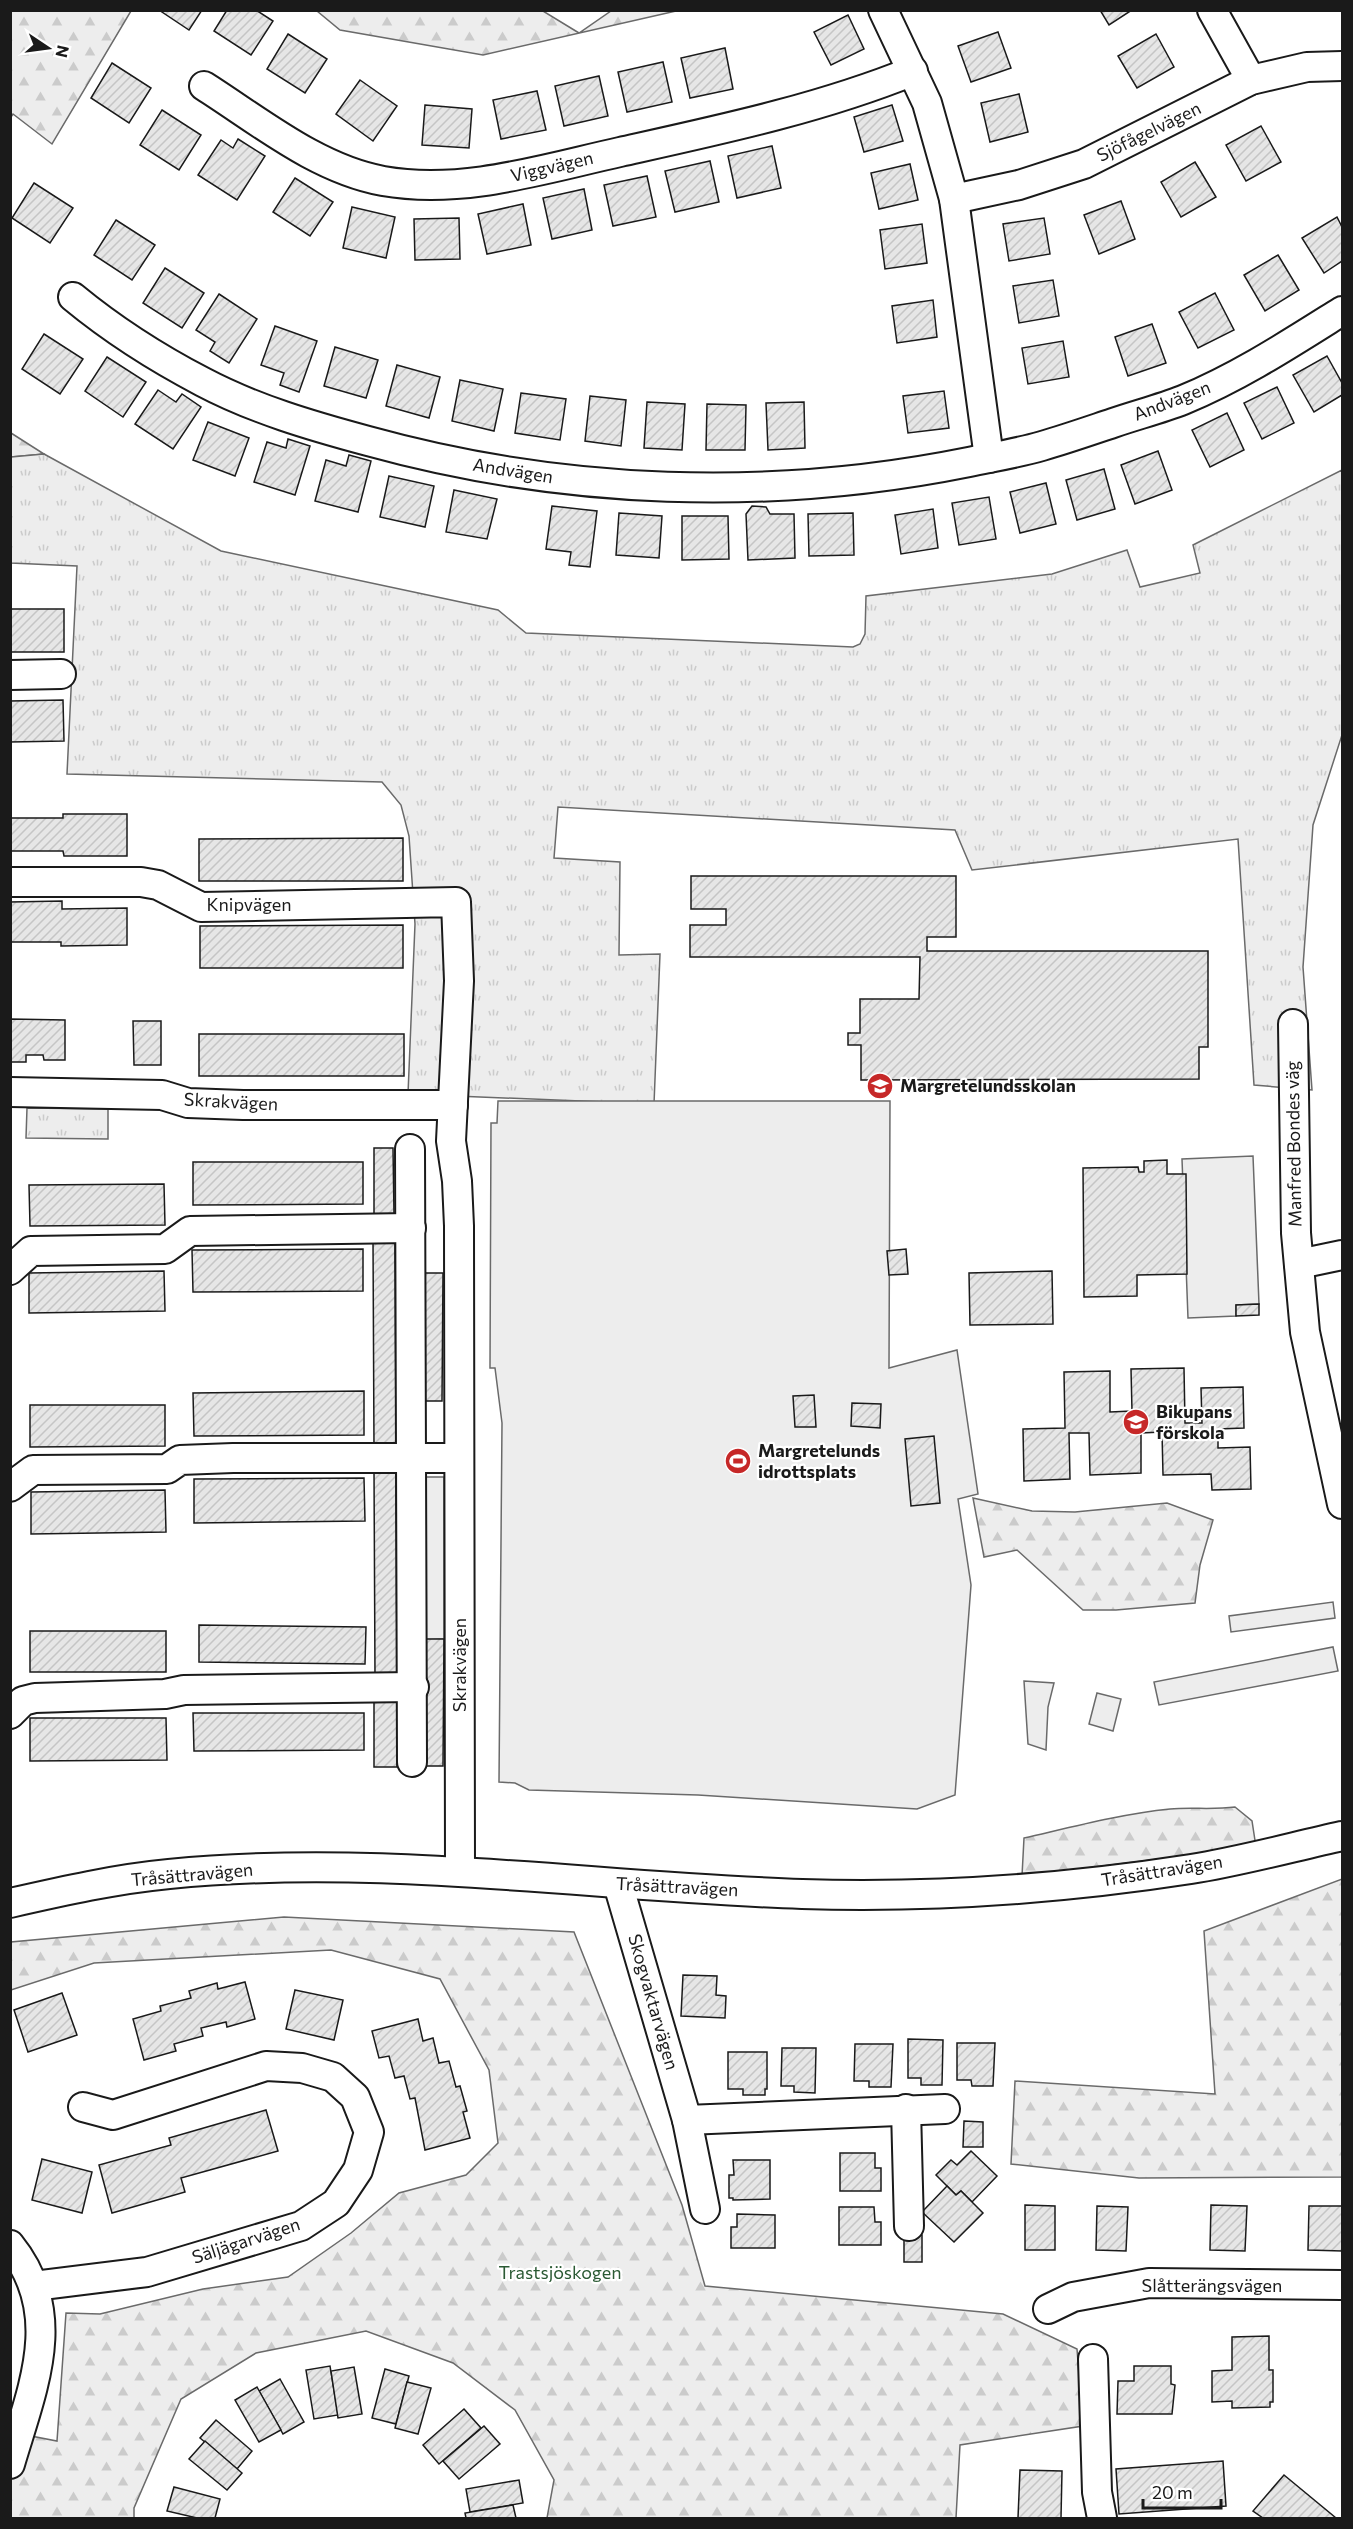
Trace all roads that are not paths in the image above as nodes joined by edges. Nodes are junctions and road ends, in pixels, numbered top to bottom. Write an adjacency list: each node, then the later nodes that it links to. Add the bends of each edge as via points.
1 (883, 10): 4 (street)
2 (1212, 10): 5 (street)
3 (1342, 66): 5 (street, Sjöfågelvägen, via 1307,67)
4 (913, 71): 6 (street, Viggvägen, via 794,111 685,138 485,182 418,184 383,181 322,159); 7 (street, via 927,103)
5 (1251, 80): 7 (street, Sjöfågelvägen, via 1084,164 1019,185)
6 (204, 86)
7 (954, 199): 10 (street)
8 (73, 297): 10 (street, Andvägen, via 114,330 204,383 243,400 340,433 475,466 606,484 718,488 862,481)
9 (1342, 312): 10 (street, Andvägen, via 1220,383 1182,400 1040,447)
10 (989, 458)
11 (61, 674): 12 (street)
12 (10, 675)
13 (10, 882): 14 (street, Knipvägen, via 141,882 158,885 201,907)
14 (456, 902): 17 (street, Skrakvägen, via 459,981)
15 (1293, 1024): 21 (street, Manfred Bondes väg)
16 (10, 1092): 17 (street, Skrakvägen, via 162,1095 188,1103 243,1105)
17 (453, 1105): 24 (street, Skrakvägen, via 451,1141 459,1226)
18 (410, 1149): 19 (street)
19 (411, 1228): 22 (street, via 190,1231 165,1249 31,1251); 23 (street)
20 (1342, 1255): 21 (street)
21 (1299, 1264): 26 (street, Manfred Bondes väg, via 1312,1370)
22 (10, 1270)
23 (411, 1458): 24 (street); 25 (street, via 233,1458 180,1460 167,1470 33,1470); 27 (street)
24 (459, 1458): 31 (street, Skrakvägen)
25 (10, 1487)
26 (1342, 1504)
27 (414, 1687): 28 (street, via 184,1690 35,1698 23,1701); 29 (street)
28 (10, 1714)
29 (412, 1762)
30 (1342, 1836): 32 (street, Tråsättravägen, via 1194,1868 1063,1885 940,1895 803,1894)
31 (460, 1872): 32 (street, Tråsättravägen); 33 (street, Tråsättravägen, via 306,1868 167,1874)
32 (618, 1884): 37 (street, Skogvaktarvägen)
33 (10, 1903)
34 (83, 2107): 42 (street, Säljägarvägen, via 113,2115 266,2066 302,2068 333,2077 356,2097 369,2132 358,2170 336,2203 301,2226 147,2272)
35 (906, 2109): 36 (street); 37 (street); 39 (street)
36 (945, 2109)
37 (687, 2120): 38 (street, Skogvaktarvägen)
38 (705, 2208)
39 (909, 2226)
40 (10, 2245): 42 (street)
41 (1342, 2285): 43 (street, Slåtterängsvägen, via 1149,2283 1073,2297)
42 (34, 2286): 45 (street, via 42,2325 40,2358)
43 (1048, 2309)
44 (1093, 2359): 46 (street, via 1097,2493)
45 (10, 2464)
46 (1102, 2518)

